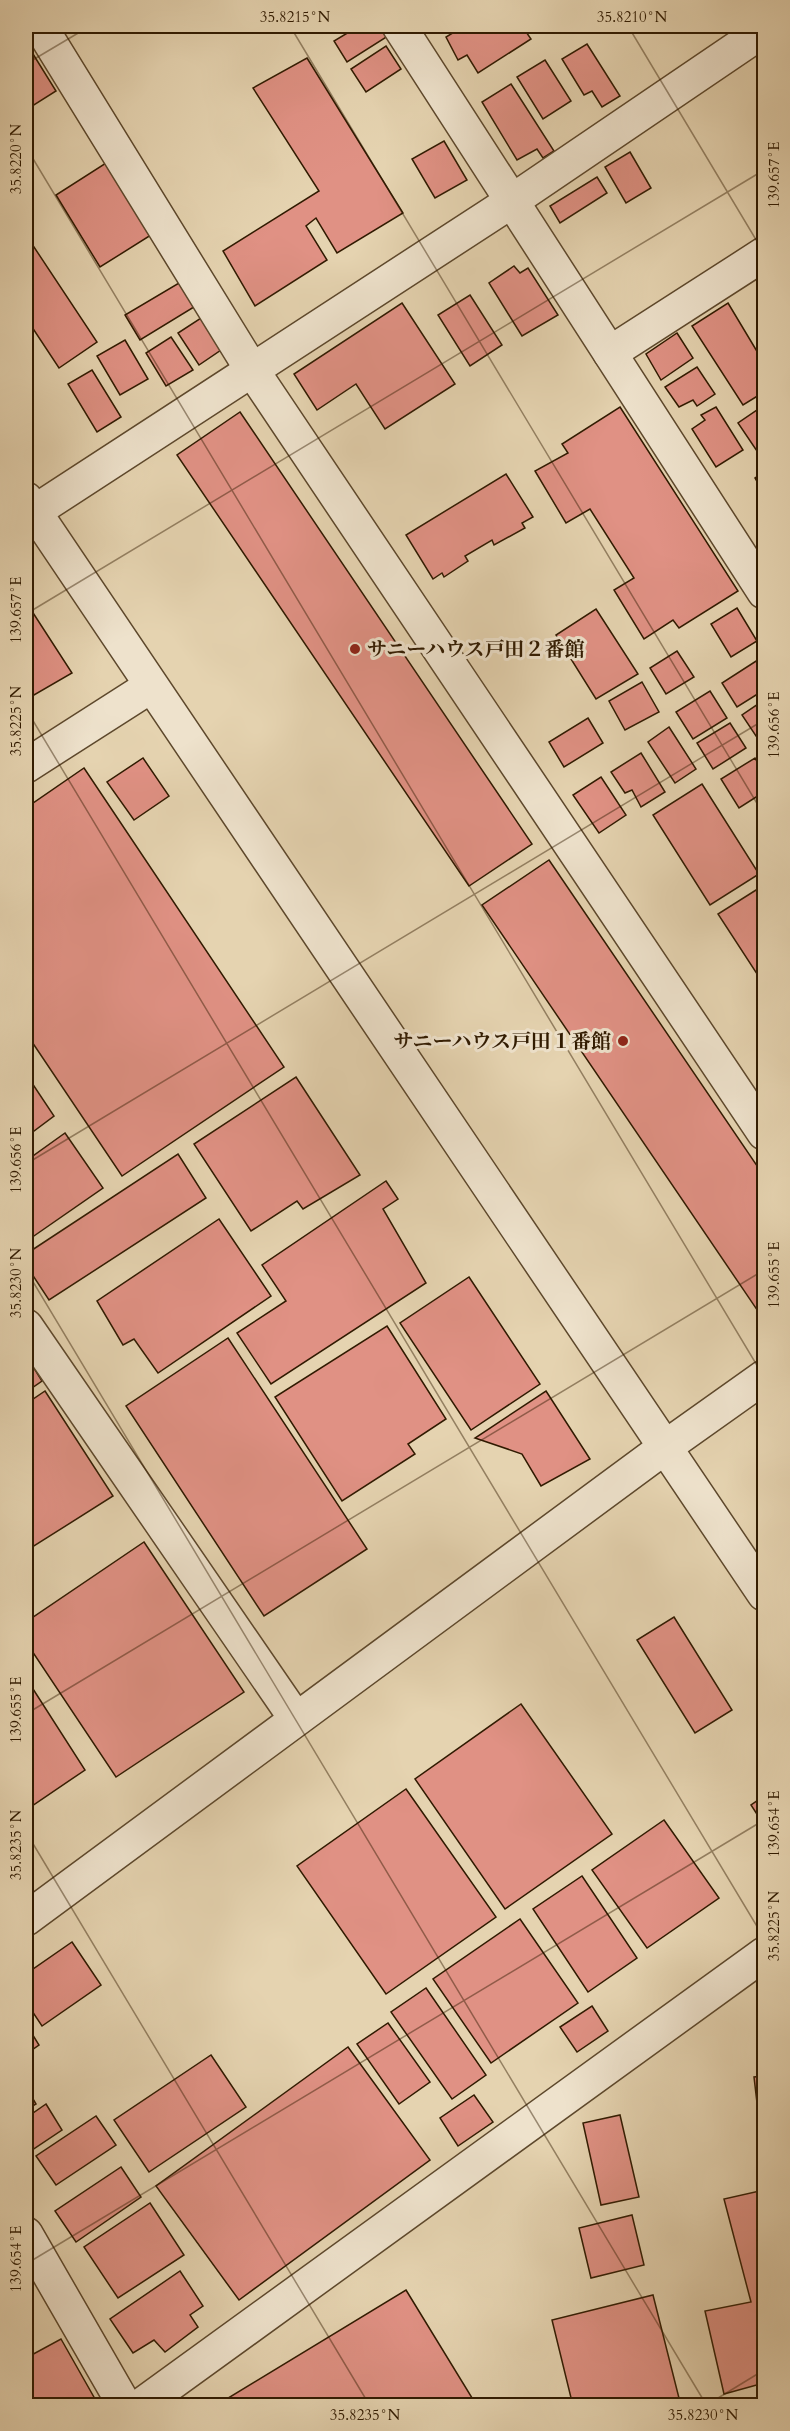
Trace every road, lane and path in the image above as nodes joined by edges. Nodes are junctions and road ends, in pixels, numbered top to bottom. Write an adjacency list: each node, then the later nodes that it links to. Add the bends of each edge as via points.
1 (40, 26): 7 (street)
2 (399, 26): 4 (street)
3 (763, 30): 4 (street)
4 (512, 201): 6 (street); 7 (street)
5 (765, 254): 6 (street)
6 (610, 353): 9 (street)
7 (252, 370): 8 (street); 12 (street)
8 (30, 505): 10 (street)
9 (765, 592)
10 (151, 686): 11 (street); 15 (street)
11 (26, 766)
12 (765, 1133)
13 (26, 1326): 17 (street)
14 (765, 1377): 15 (street)
15 (664, 1448): 16 (street); 17 (street)
16 (765, 1594)
17 (296, 1719): 18 (street)
18 (26, 1919)
19 (765, 1954): 22 (street)
20 (26, 2234): 21 (street)
21 (125, 2406)
22 (140, 2406)

